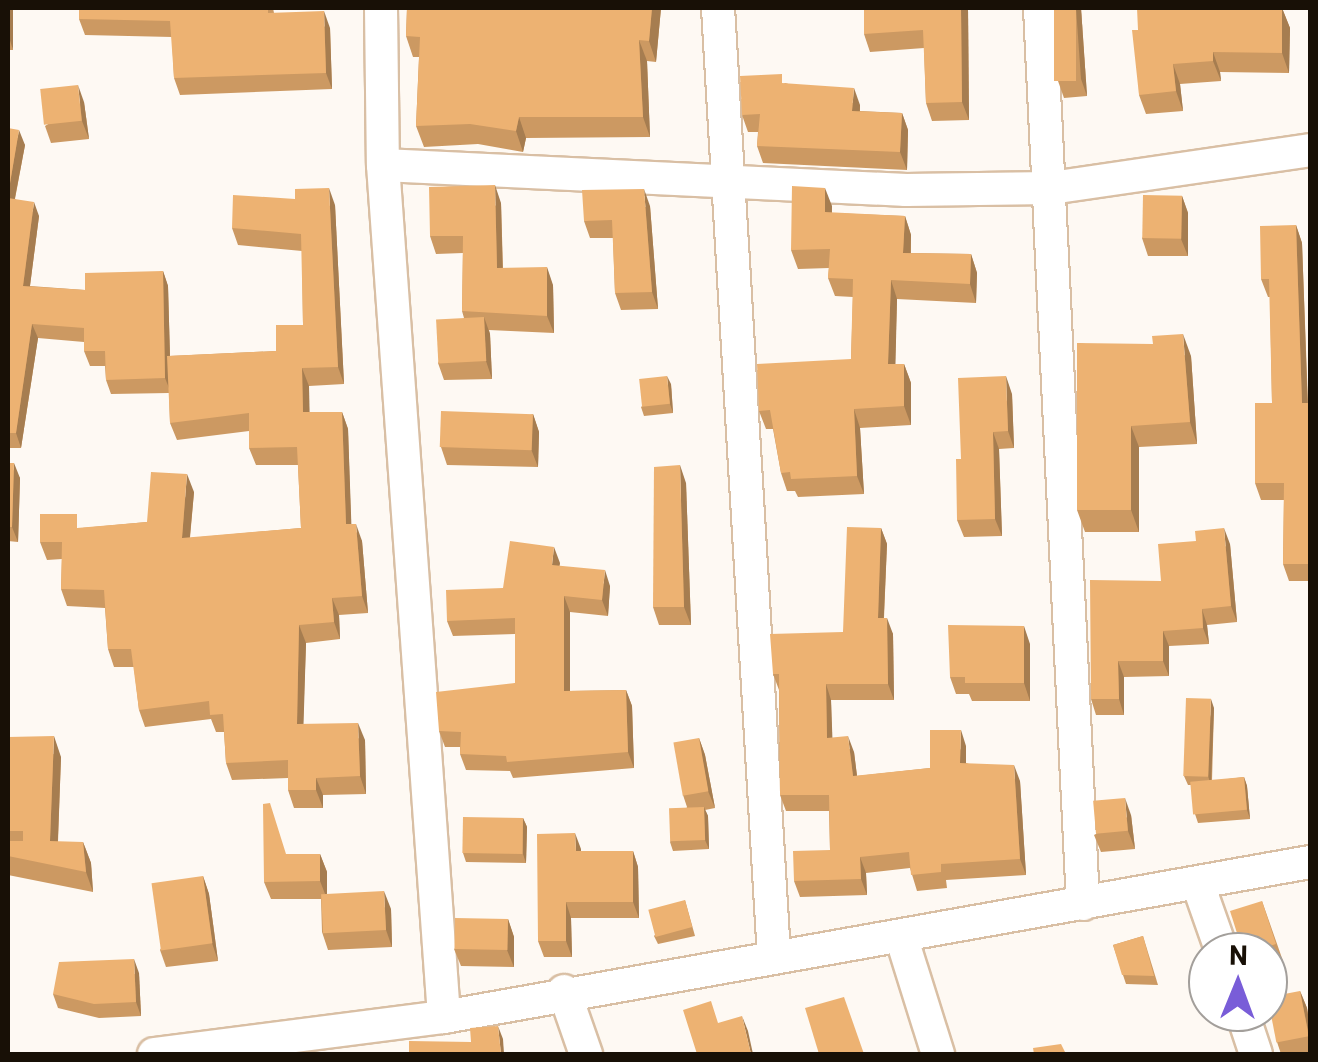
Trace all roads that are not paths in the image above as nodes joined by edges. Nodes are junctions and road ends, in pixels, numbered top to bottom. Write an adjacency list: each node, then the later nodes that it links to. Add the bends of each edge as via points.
1 (381, 8): 5 (street)
2 (718, 8): 6 (street)
3 (1040, 8): 7 (street)
4 (1310, 150): 7 (street)
5 (383, 165): 6 (street); 15 (street)
6 (727, 182): 7 (street); 13 (street)
7 (1051, 188): 10 (street)
8 (1310, 862): 9 (street)
9 (1198, 884): 10 (street); 11 (street)
10 (1083, 904): 12 (street)
11 (1215, 932)
12 (901, 936): 13 (street); 19 (street)
13 (774, 956): 14 (street)
14 (564, 992): 15 (street); 18 (street)
15 (444, 1017): 16 (street)
16 (314, 1044): 17 (street)
17 (154, 1054)
18 (586, 1054)
19 (938, 1054)

